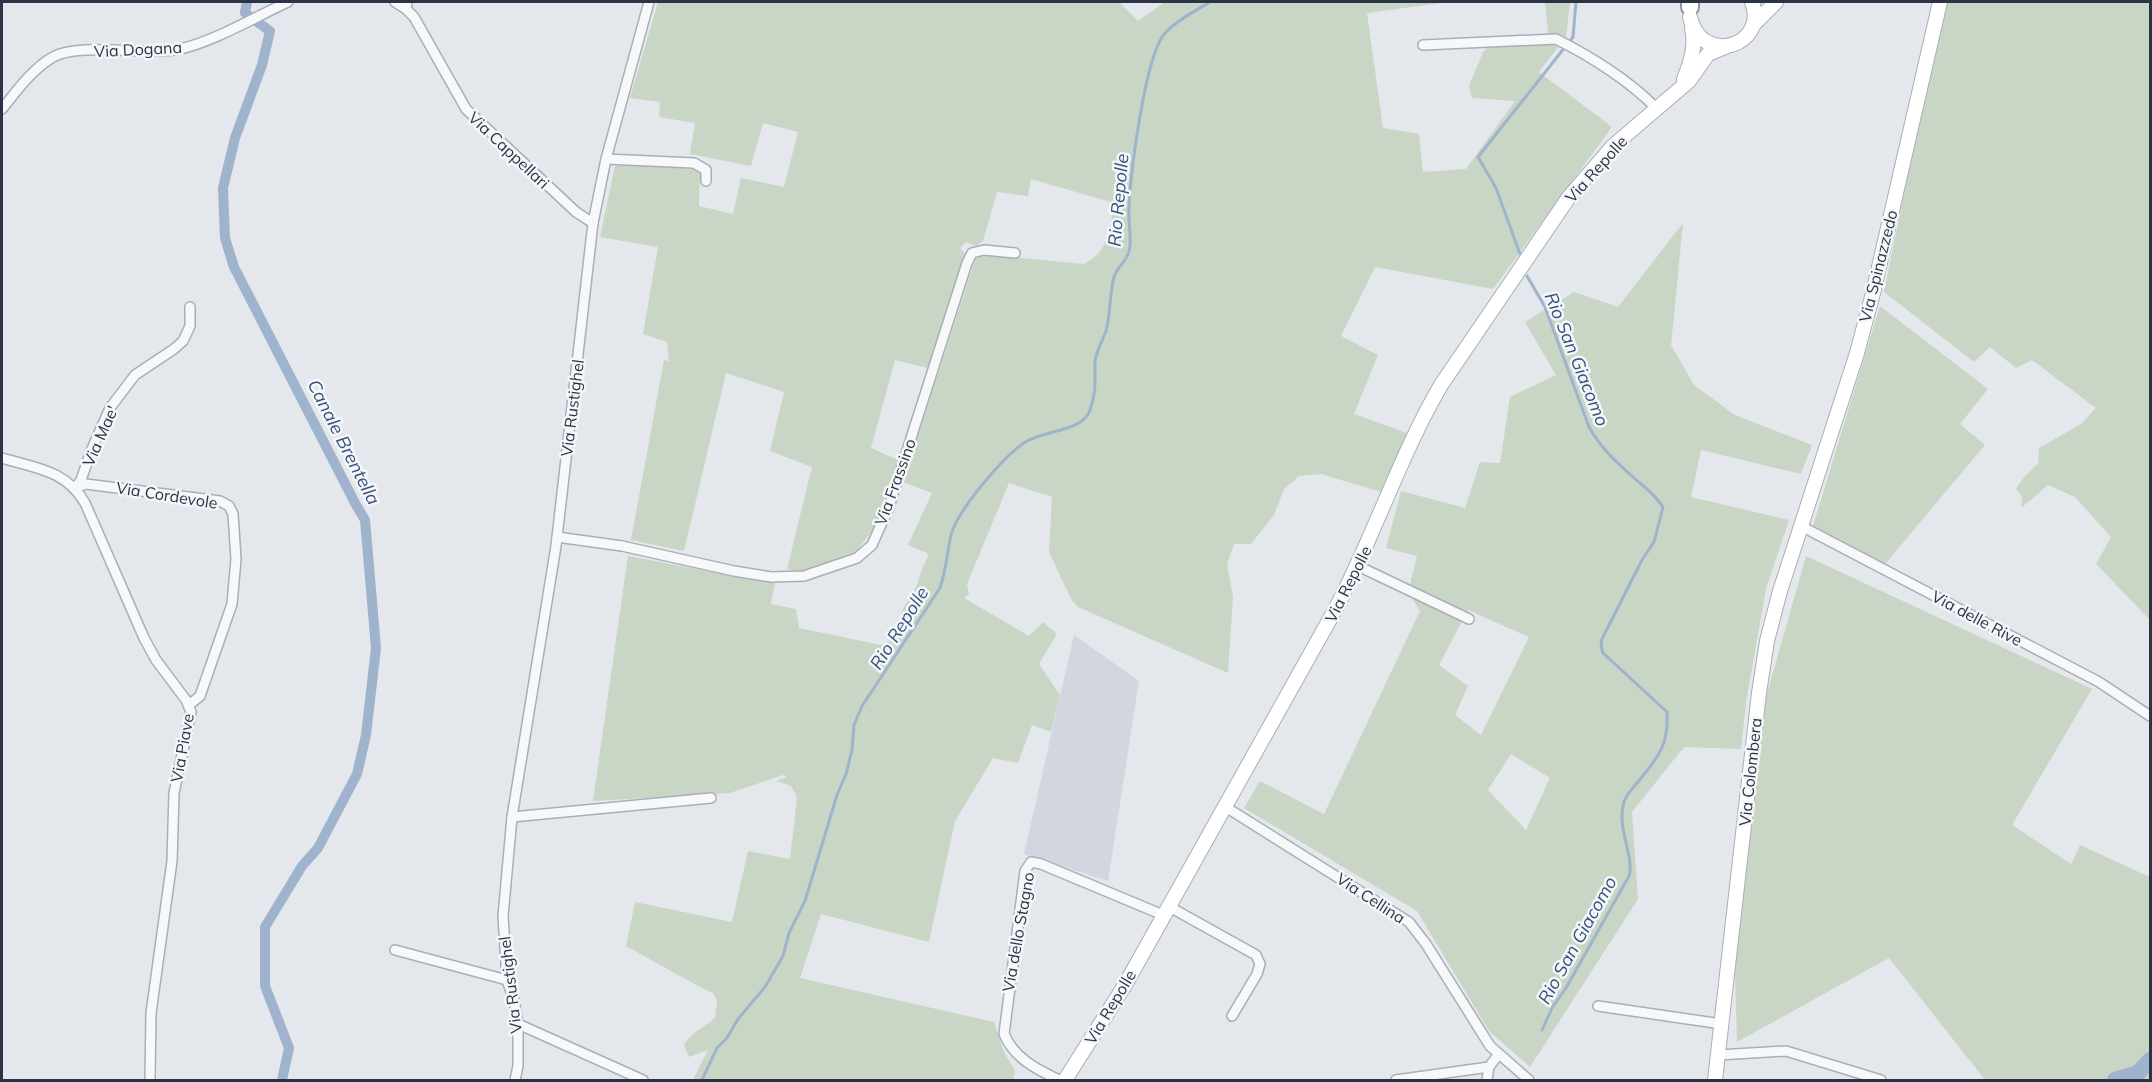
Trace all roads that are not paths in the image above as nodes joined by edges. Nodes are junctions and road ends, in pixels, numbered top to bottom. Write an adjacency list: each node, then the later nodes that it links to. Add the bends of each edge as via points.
1 (288, 2): 14 (street, Via Dogana, via 196,45 59,54 26,80)
2 (395, 2): 7 (street)
3 (649, 2): 15 (street, Via Rustighel)
4 (1752, 2): 9 (street)
5 (1776, 2): 9 (street, Via Repolle)
6 (1940, 2): 22 (street, Via Spinazzedo, via 1857,353)
7 (407, 5): 17 (street, Via Cappellari, via 466,109 576,212)
8 (1691, 7): 11 (street, via 1692,27 1698,35 1705,42); 12 (street, via 1695,41)
9 (1754, 24): 11 (street, Via Repolle, via 1743,40)
10 (1423, 45): 13 (street, via 1556,39 1643,95)
11 (1725, 47): 12 (street, Via Repolle, via 1708,54)
12 (1680, 89): 13 (street, Via Repolle)
13 (1656, 108): 24 (street, Via Repolle, via 1613,146 1569,197 1441,385 1423,416)
14 (2, 109)
15 (606, 159): 16 (street, via 694,163 706,170); 17 (street, Via Rustighel)
16 (706, 181)
17 (593, 223): 23 (street, Via Rustighel)
18 (1015, 254): 23 (street, Via Frassino, via 984,250 972,253 889,507 872,545 857,558 804,576 771,577 622,546)
19 (190, 307): 21 (street, Via Mae', via 190,326 183,341 135,375 110,408)
20 (2, 458): 21 (street, Via Piave, via 54,473)
21 (75, 488): 26 (street, Via Piave, via 144,638); 26 (street, Via Cordevole, via 86,484 108,486 220,501 229,506 236,559 232,604 200,696)
22 (1801, 526): 27 (street, Via delle Rive, via 2099,682); 37 (street, Via Colombera, via 1772,621 1760,683)
23 (557, 537): 30 (street, Via Rustighel)
24 (1358, 566): 25 (street); 29 (street, Via Repolle)
25 (1469, 619)
26 (189, 705): 41 (street, Via Piave, via 190,718 174,793 172,861 151,1013)
27 (2151, 716)
28 (711, 798): 30 (street)
29 (1224, 806): 31 (street, Via Repolle); 38 (street, Via Cellina, via 1409,922)
30 (512, 817): 33 (street, Via Rustighel, via 503,916)
31 (1166, 910): 35 (street, via 1256,955 1260,964 1257,974); 44 (street, Via dello Stagno, via 1041,864 1031,862 1025,871 1004,1034 1018,1056); 45 (street, Via Repolle, via 1125,985)
32 (395, 950): 33 (street)
33 (507, 980): 36 (street, Via Rustighel)
34 (1598, 1006): 37 (street)
35 (1232, 1016)
36 (518, 1024): 42 (street, Via Rustighel, via 519,1066); 43 (street)
37 (1722, 1024): 39 (street, Via Colombera)
38 (1498, 1055): 40 (street); 48 (street, Via Cellina)
39 (1718, 1055): 49 (street, Via Colombera); 50 (street, via 1786,1051)
40 (1489, 1067): 46 (street); 47 (street)
41 (150, 1080)
42 (515, 1080)
43 (643, 1080)
44 (1059, 1080)
45 (1065, 1080)
46 (1396, 1080)
47 (1487, 1080)
48 (1528, 1080)
49 (1715, 1080)
50 (1881, 1080)

